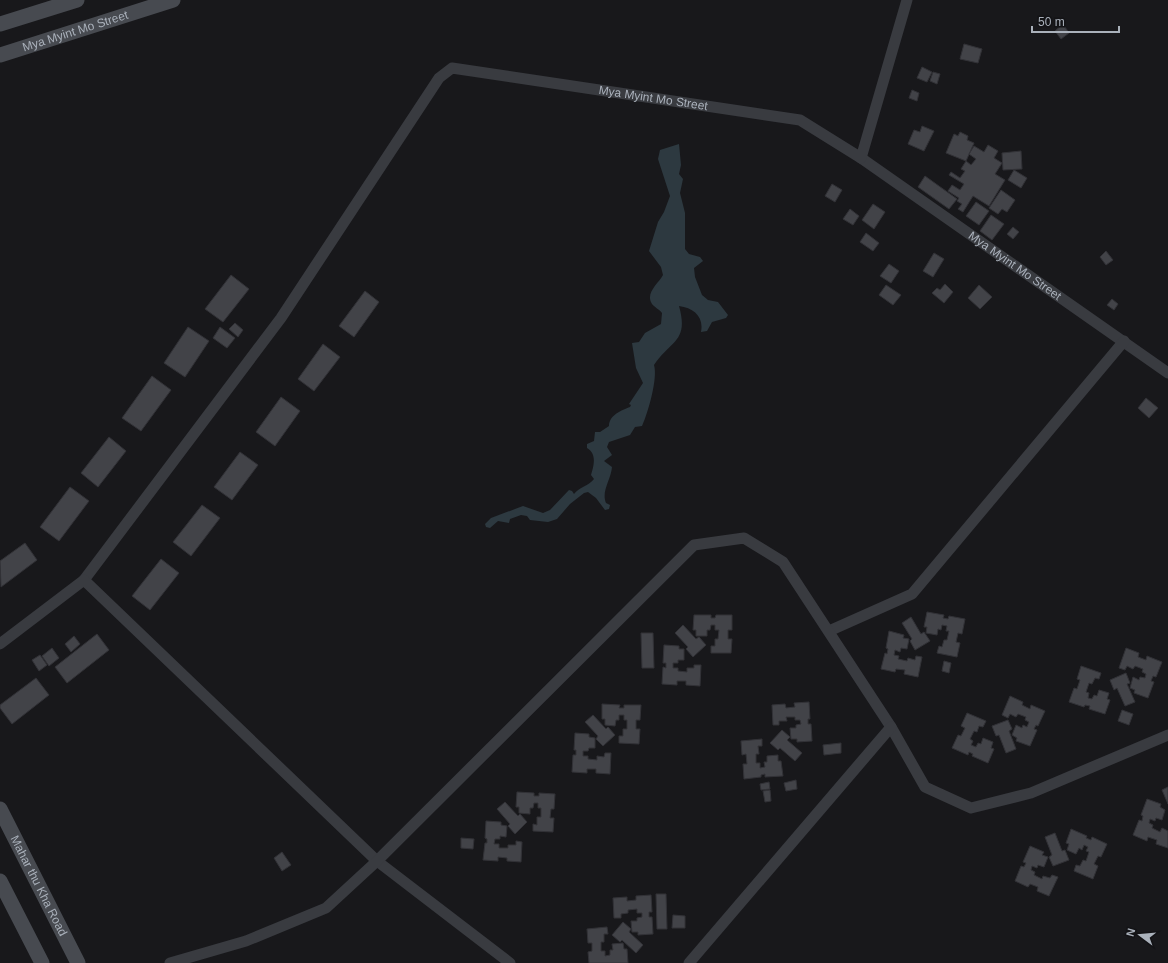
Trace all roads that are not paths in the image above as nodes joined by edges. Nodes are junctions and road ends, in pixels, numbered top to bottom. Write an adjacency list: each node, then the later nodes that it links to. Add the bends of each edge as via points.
1 (77, 0): 4 (main road)
2 (173, 0): 5 (main road, Mya Myint Mo Street)
3 (907, 0): 6 (street)
4 (0, 24)
5 (0, 55)
6 (861, 158): 7 (street, Mya Myint Mo Street); 9 (street, Mya Myint Mo Street, via 800,120 452,68 439,78 281,318)
7 (1124, 342): 8 (street, Mya Myint Mo Street); 10 (street, via 912,594)
8 (1168, 373)
9 (84, 580): 11 (street); 15 (street)
10 (830, 631): 12 (street); 15 (street, via 783,562 744,538 694,545)
11 (0, 644)
12 (892, 727): 13 (street, via 925,787 970,808 1031,793); 21 (street)
13 (1168, 735)
14 (0, 809): 18 (main road, Mahar thu Kha Road)
15 (377, 861): 19 (street, via 326,908 246,941); 20 (street)
16 (0, 880): 17 (main road)
17 (42, 963)
18 (78, 963)
19 (170, 963)
20 (510, 963)
21 (689, 963)

